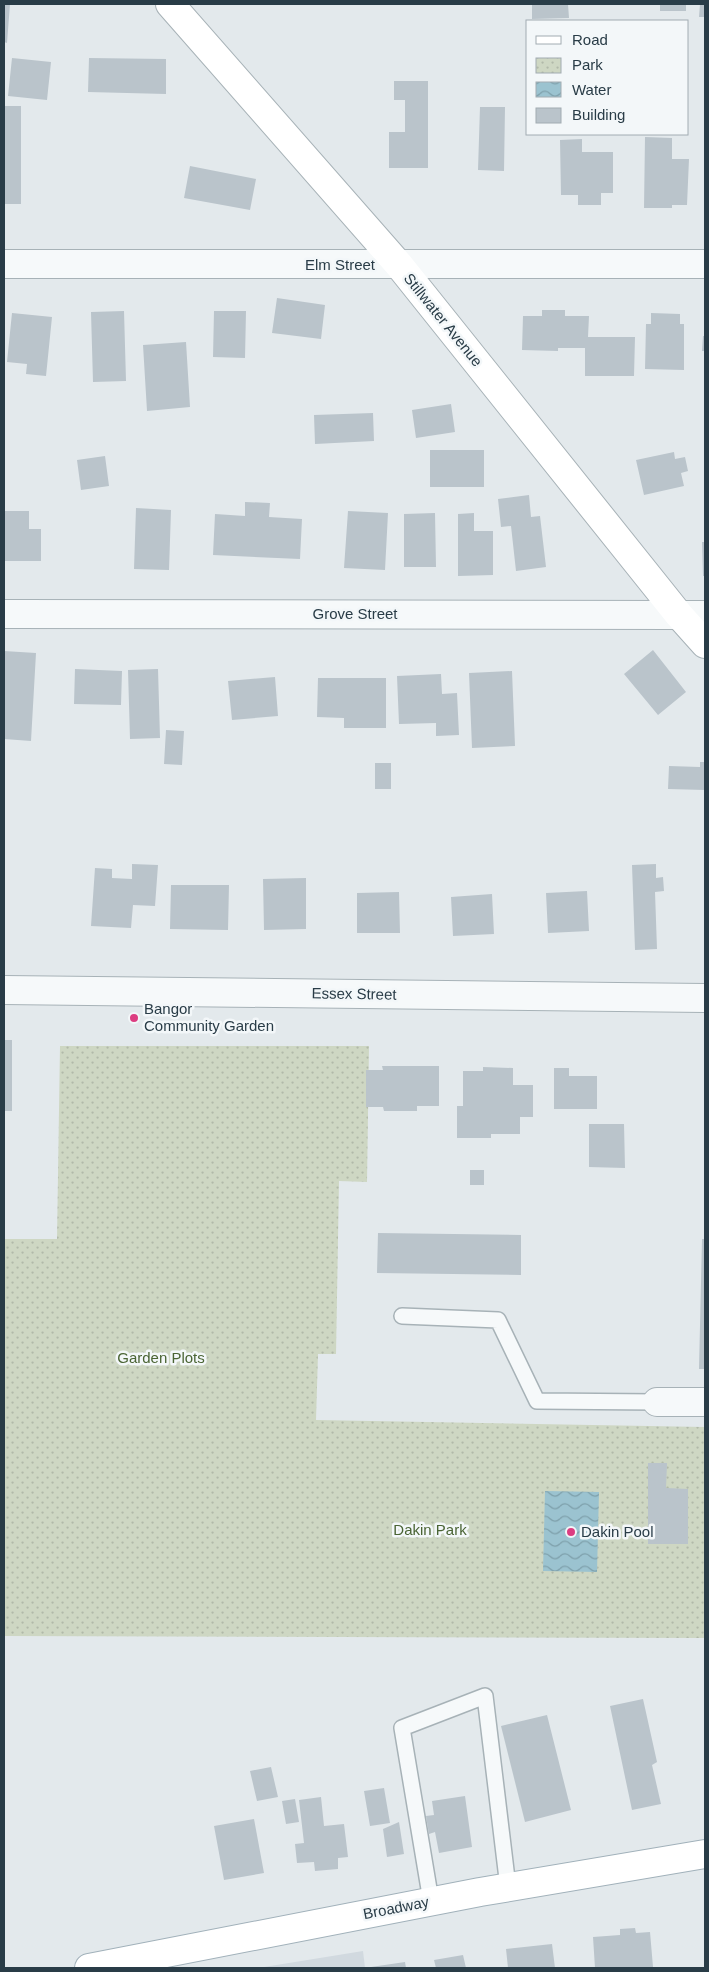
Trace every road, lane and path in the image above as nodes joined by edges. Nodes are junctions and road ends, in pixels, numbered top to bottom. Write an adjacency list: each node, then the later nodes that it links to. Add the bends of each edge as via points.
1 (170, 4): 4 (main road, Stillwater Avenue)
2 (4, 264): 4 (street, Elm Street)
3 (705, 264): 4 (street, Elm Street)
4 (399, 265): 6 (main road, Stillwater Avenue)
5 (4, 614): 6 (street, Grove Street)
6 (692, 615): 7 (main road, Stillwater Avenue)
7 (705, 644)
8 (4, 990): 9 (street, Essex Street)
9 (705, 998)
10 (402, 1316): 11 (lane, via 498,1320 537,1401)
11 (657, 1402): 12 (street)
12 (705, 1402)
13 (705, 1854): 14 (main road, Broadway)
14 (508, 1887): 15 (main road, Broadway); 15 (lane, via 484,1696 402,1728)
15 (431, 1901): 16 (main road, Broadway)
16 (89, 1968)

